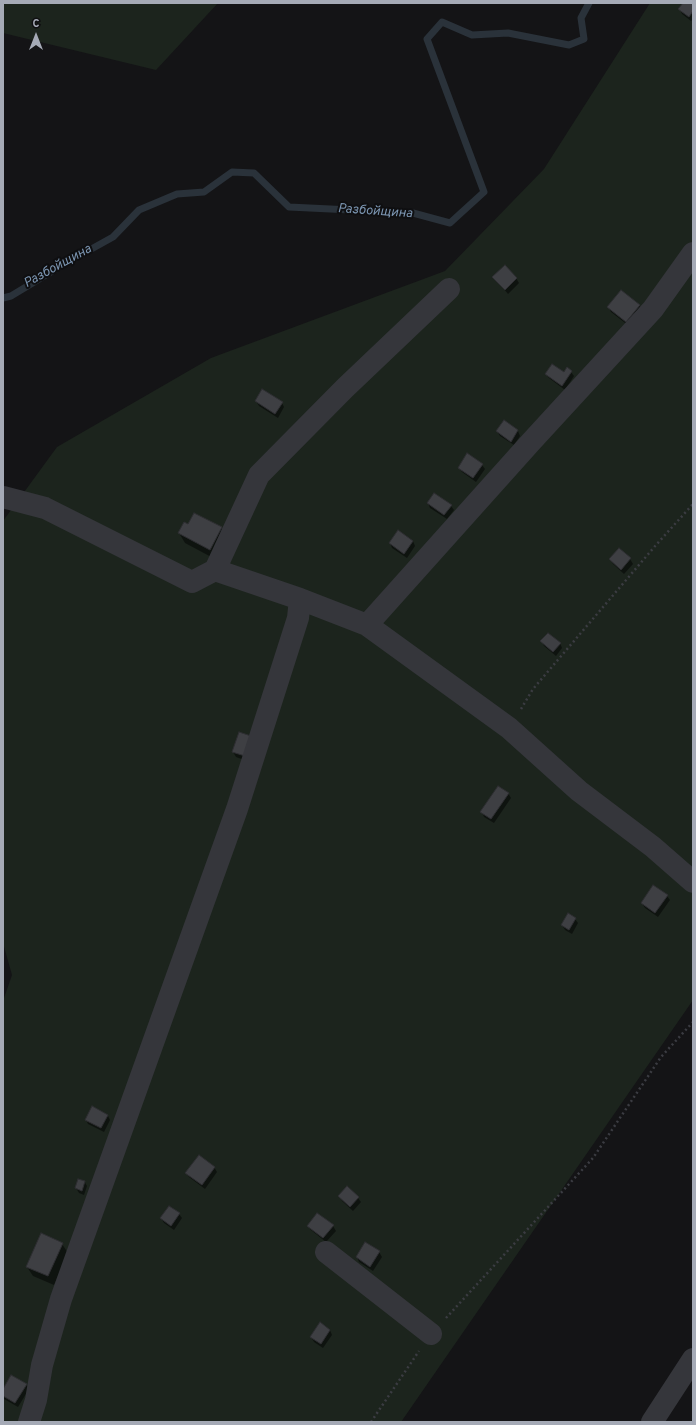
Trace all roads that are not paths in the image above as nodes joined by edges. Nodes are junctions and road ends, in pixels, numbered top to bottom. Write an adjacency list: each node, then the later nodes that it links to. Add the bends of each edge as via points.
1 (693, 253): 6 (street, via 653,309)
2 (449, 289): 4 (street, via 345,388 259,475)
3 (3, 497): 4 (street, via 45,508 192,582)
4 (215, 570): 5 (street)
5 (300, 599): 6 (street); 11 (street, via 298,618 237,809 62,1299 42,1364 36,1400)
6 (367, 625): 7 (street, via 509,728 579,791 653,847)
7 (693, 882)
8 (326, 1252): 9 (street)
9 (431, 1334)
10 (693, 1359): 12 (street)
11 (29, 1422)
12 (652, 1422)

